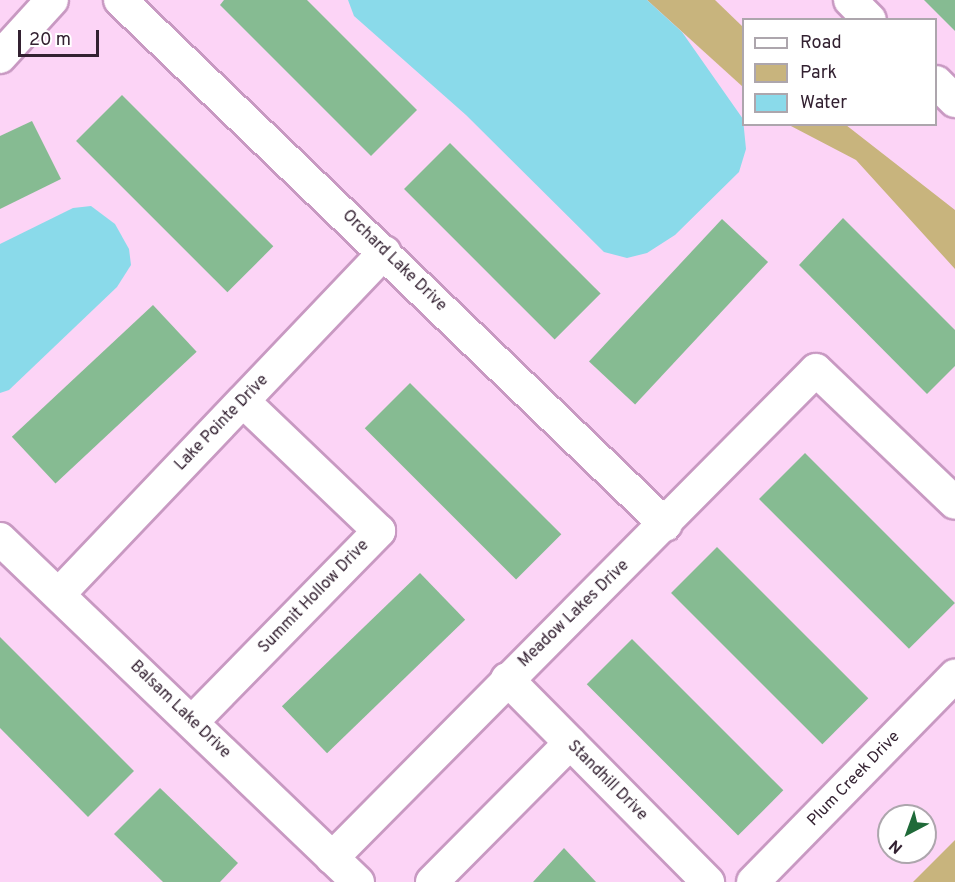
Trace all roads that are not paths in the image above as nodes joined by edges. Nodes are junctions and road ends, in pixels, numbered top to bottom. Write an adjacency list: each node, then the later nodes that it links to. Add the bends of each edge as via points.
1 (52, 0): 5 (street)
2 (120, 0): 8 (street, Orchard Lake Drive)
3 (850, 0): 4 (street)
4 (868, 18)
5 (0, 57)
6 (937, 83): 7 (street)
7 (955, 101)
8 (385, 252): 9 (street, Lake Pointe Drive); 11 (street, Orchard Lake Drive)
9 (243, 401): 13 (street, Lake Pointe Drive); 16 (street, Summit Hollow Drive, via 379,531)
10 (955, 503): 11 (street, Meadow Lakes Drive, via 816,370)
11 (666, 525): 15 (street, Meadow Lakes Drive)
12 (0, 539): 13 (street, Balsam Lake Drive)
13 (59, 594): 16 (street, Balsam Lake Drive)
14 (955, 676): 22 (street, Plum Creek Drive)
15 (507, 680): 17 (street, Standhill Drive); 18 (street, Meadow Lakes Drive)
16 (192, 721): 18 (street, Balsam Lake Drive)
17 (570, 743): 20 (street); 21 (street, Standhill Drive)
18 (332, 858): 19 (street, Balsam Lake Drive)
19 (358, 882)
20 (432, 882)
21 (708, 882)
22 (753, 882)

